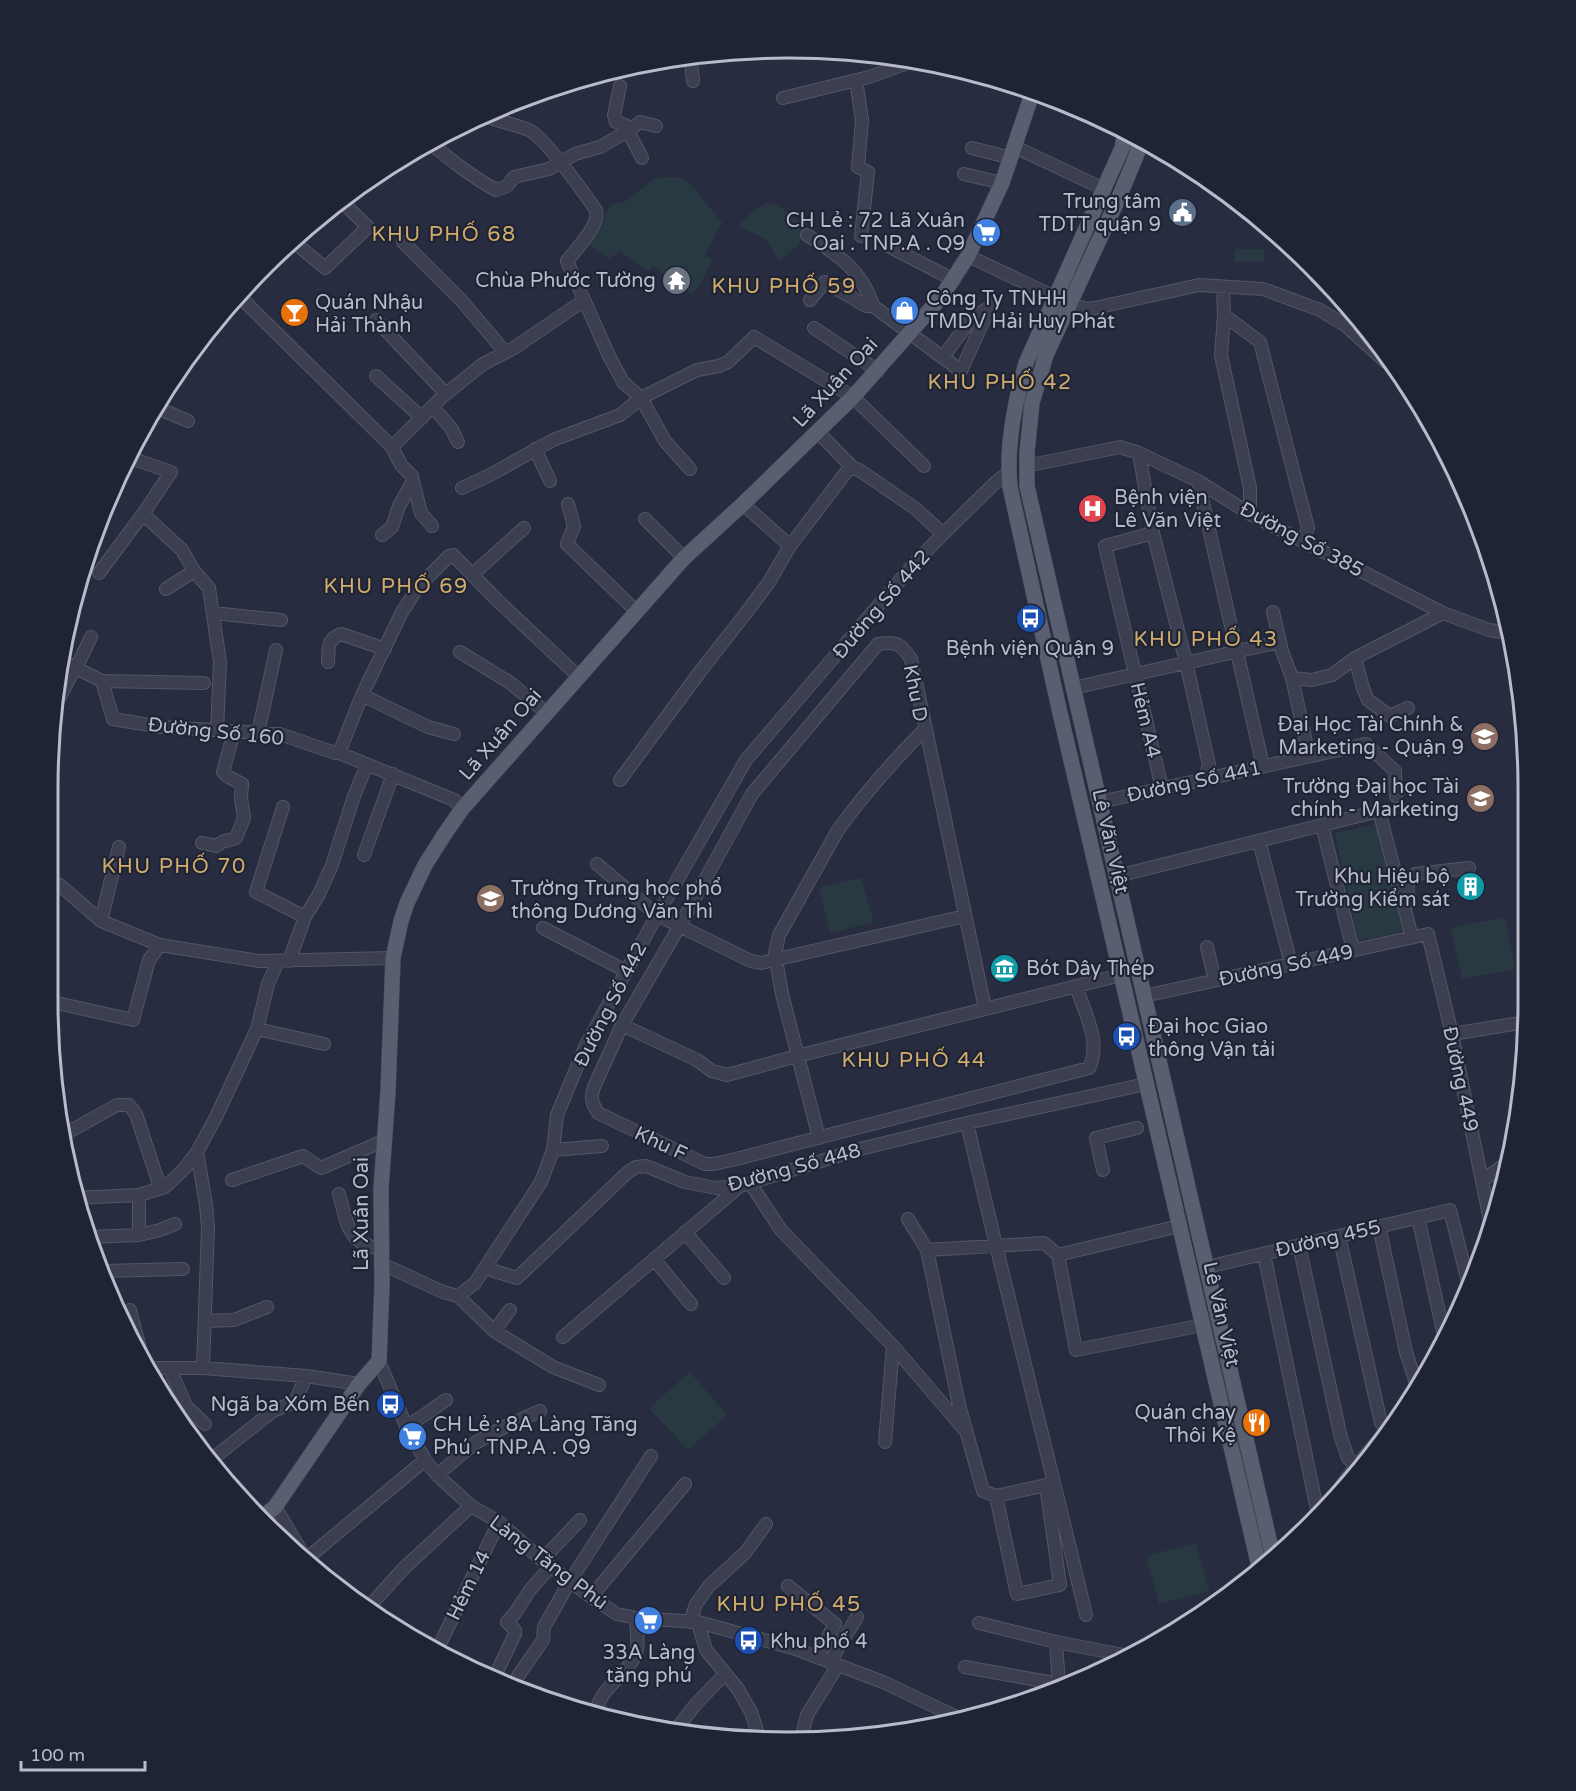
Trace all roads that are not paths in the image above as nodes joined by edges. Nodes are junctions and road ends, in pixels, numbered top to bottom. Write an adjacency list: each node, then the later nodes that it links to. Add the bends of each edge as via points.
1 (691, 65): 4 (street)
2 (896, 67): 3 (street)
3 (856, 80): 6 (street); 24 (street, via 862,120 858,167 868,172)
4 (693, 81)
5 (620, 86): 10 (street, via 614,115)
6 (783, 98)
7 (1030, 100): 15 (main road, Lã Xuân Oai)
8 (496, 120): 17 (street, via 530,130)
9 (656, 126): 10 (street, via 640,122)
10 (627, 131): 16 (street); 17 (street)
11 (1123, 140): 20 (main road, Lê Văn Việt)
12 (972, 148): 15 (street)
13 (1138, 148): 21 (main road, Lê Văn Việt)
14 (437, 149): 17 (street, via 496,190 507,186 513,177)
15 (1013, 152): 19 (main road, Lã Xuân Oai); 20 (street)
16 (642, 158)
17 (560, 163): 33 (street, via 597,215 567,261)
18 (964, 174): 19 (street)
19 (1002, 183): 28 (main road, Lã Xuân Oai)
20 (1104, 189): 21 (main road); 32 (main road, Lê Văn Việt)
21 (1120, 195): 32 (main road, Lê Văn Việt)
22 (347, 207): 26 (street, via 368,226 325,268)
23 (807, 235): 35 (street, via 849,266 869,292)
24 (861, 236)
25 (403, 242): 41 (street, via 461,300)
26 (300, 247)
27 (890, 247): 29 (street)
28 (968, 256): 29 (main road, Lã Xuân Oai); 32 (street)
29 (954, 280): 39 (main road, Lã Xuân Oai)
30 (1223, 287): 32 (street, via 1199,285 1086,309); 36 (street); 40 (street, via 1263,289 1320,310)
31 (810, 300): 35 (street, via 825,282 866,306)
32 (1062, 300): 59 (main road, Lê Văn Việt, via 1032,403); 62 (main road, Lê Văn Việt, via 1024,370)
33 (583, 301): 41 (street); 47 (street, via 623,381)
34 (245, 302): 54 (street)
35 (873, 306): 39 (street)
36 (1224, 315): 70 (street, via 1221,355 1250,488); 77 (street, via 1260,342 1308,528)
37 (376, 320): 45 (street)
38 (814, 328): 43 (street)
39 (909, 333): 42 (street); 43 (main road, Lã Xuân Oai)
40 (1369, 346)
41 (505, 352): 45 (street)
42 (944, 357): 42 (street, via 961,371 990,306 981,311)
43 (878, 371): 46 (main road, Lã Xuân Oai)
44 (376, 376): 50 (street)
45 (446, 394): 48 (street)
46 (853, 397): 47 (street, via 754,337 728,362 697,369); 52 (main road, Lã Xuân Oai); 58 (street)
47 (641, 398): 55 (street, via 620,415); 61 (street, via 665,441)
48 (433, 407): 50 (street); 53 (street)
49 (164, 411): 51 (street)
50 (422, 418): 54 (street)
51 (188, 422)
52 (818, 432): 60 (street); 68 (main road, Lã Xuân Oai)
53 (458, 442)
54 (392, 447): 63 (street)
55 (535, 449): 64 (street); 66 (street)
56 (1139, 453): 59 (street, Đường Số 385, via 1120,447); 65 (street, Đường Số 385); 74 (street)
57 (137, 460): 69 (street, via 171,472)
58 (924, 466)
59 (1026, 466): 62 (main road); 107 (main road, Lê Văn Việt, via 1027,486)
60 (853, 468): 75 (street, via 916,509); 78 (street)
61 (690, 469)
62 (1009, 472): 75 (street, Đường Số 442); 108 (main road, Lê Văn Việt)
63 (413, 481): 72 (street, via 421,513); 76 (street, via 392,527)
64 (550, 481)
65 (1198, 481): 70 (street, Đường Số 385); 94 (street)
66 (462, 488)
67 (568, 504): 84 (street, via 574,526 567,544)
68 (743, 504): 78 (street); 79 (main road, Lã Xuân Oai)
69 (143, 514): 80 (street, via 182,550); 81 (street)
70 (1250, 514): 77 (street, Đường Số 385)
71 (645, 519): 79 (street)
72 (432, 526)
73 (524, 528): 82 (street)
74 (1153, 533): 98 (street); 101 (street, Hẻm A4, via 1105,546)
75 (943, 534): 138 (street, Đường Số 442, via 746,760)
76 (382, 535)
77 (1303, 541): 87 (street, Đường Số 385)
78 (790, 546): 123 (street, via 769,582)
79 (684, 558): 84 (main road, Lã Xuân Oai)
80 (194, 571): 83 (street); 85 (street, via 209,588)
81 (99, 573)
82 (473, 574): 92 (street, via 453,555 449,556 418,587); 102 (street)
83 (166, 589)
84 (636, 611): 102 (main road, Lã Xuân Oai)
85 (213, 612): 88 (street); 113 (street, via 220,662)
86 (1273, 612): 91 (street)
87 (1443, 613): 89 (street, Đường Số 385); 96 (street)
88 (281, 620)
89 (1500, 631)
90 (91, 637): 100 (street)
91 (1279, 642): 94 (street); 103 (street)
92 (385, 649): 97 (street, via 341,634 329,642); 109 (street)
93 (276, 650): 115 (street)
94 (1237, 651): 98 (street); 120 (street)
95 (460, 652): 111 (street, via 509,682)
96 (1355, 658): 103 (street, via 1332,675 1312,680); 110 (street, via 1368,700 1390,716)
97 (328, 662)
98 (1186, 662): 101 (street); 122 (street, via 1209,765)
99 (70, 665): 100 (street)
100 (75, 668): 104 (street); 106 (street)
101 (1135, 674): 107 (street); 124 (street, Hẻm A4)
102 (579, 677): 111 (main road, Lã Xuân Oai)
103 (1293, 678): 118 (street)
104 (102, 681): 105 (street); 113 (street, Đường Số 160, via 113,719)
105 (204, 683)
106 (66, 684)
107 (1073, 688): 108 (main road); 126 (main road, Lê Văn Việt)
108 (1055, 692): 153 (main road, Lê Văn Việt)
109 (362, 695): 116 (street, via 428,728); 117 (street)
110 (1408, 708)
111 (547, 713): 128 (main road, Lã Xuân Oai)
112 (926, 728): 139 (street); 142 (street, Khu D, via 911,659 893,642 878,644 752,794); 149 (street, Khu D, via 892,762 837,831 779,935)
113 (217, 731): 114 (street, Đường Số 160)
114 (234, 732): 115 (street, Đường Số 160); 131 (street, via 223,772 242,784 244,818 236,838 216,846)
115 (258, 733): 117 (street, Đường Số 160, via 280,734)
116 (454, 734)
117 (339, 753): 119 (street, Đường Số 160)
118 (1309, 756): 120 (street, Đường Số 441); 125 (street, Đường Số 441, via 1366,744 1395,771)
119 (367, 764): 121 (street, Đường Số 160); 140 (street, via 332,865)
120 (1263, 766): 122 (street, Đường Số 441)
121 (393, 774): 128 (street, Đường Số 160, via 454,800); 133 (street)
122 (1205, 779): 124 (street, Đường Số 441)
123 (620, 780)
124 (1162, 789): 126 (street, Đường Số 441)
125 (1396, 796)
126 (1100, 802): 136 (main road, Lê Văn Việt)
127 (283, 807): 140 (street, via 256,892)
128 (462, 809): 148 (main road, Lã Xuân Oai, via 425,865 407,903)
129 (1322, 825): 130 (street); 144 (street, via 1379,811); 147 (street)
130 (1259, 841): 136 (street); 151 (street)
131 (202, 843)
132 (118, 847): 141 (street)
133 (364, 855)
134 (597, 864): 138 (street)
135 (1469, 868): 144 (street, via 1415,874 1408,881)
136 (1117, 876): 156 (main road, Lê Văn Việt)
137 (58, 884): 141 (street)
138 (657, 915): 142 (street); 152 (street, Đường Số 442)
139 (965, 916): 149 (street); 159 (street)
140 (305, 917): 150 (street)
141 (101, 921): 145 (street)
142 (679, 927): 149 (street, via 751,961 761,963); 161 (street, Khu F)
143 (543, 928): 152 (street)
144 (1420, 935): 147 (street, Đường Số 449); 163 (street, Đường 449)
145 (160, 945): 150 (street, via 260,961); 158 (street, via 149,960 132,1020)
146 (1207, 947): 154 (street)
147 (1353, 950): 151 (street, Đường Số 449)
148 (393, 958): 150 (street); 174 (main road, Lã Xuân Oai)
149 (776, 958): 166 (street)
150 (284, 961): 162 (street, via 268,984)
151 (1291, 964): 154 (street, Đường Số 449)
152 (626, 971): 176 (street, Đường Số 442, via 586,1045 561,1105)
153 (1121, 975): 155 (street); 157 (main road, Lê Văn Việt)
154 (1215, 980): 156 (street, Đường Số 449)
155 (1076, 986): 159 (street); 173 (street, Khu F, via 1094,1042 1089,1068)
156 (1144, 996): 157 (main road); 165 (main road, Lê Văn Việt)
157 (1126, 1000): 167 (main road, Lê Văn Việt)
158 (58, 1003)
159 (985, 1008): 166 (street)
160 (1517, 1023): 163 (street)
161 (622, 1025): 166 (street, via 727,1076); 173 (street, Khu F, via 591,1094 598,1113 705,1164)
162 (257, 1029): 164 (street); 177 (street)
163 (1452, 1034): 181 (street, Đường 449)
164 (324, 1044)
165 (1158, 1053): 167 (main road); 168 (main road, Lê Văn Việt)
166 (797, 1056): 173 (street)
167 (1140, 1057): 169 (main road, Lê Văn Việt)
168 (1164, 1080): 169 (main road); 205 (main road, Lê Văn Việt)
169 (1146, 1084): 170 (street, Đường Số 448); 191 (main road, Lê Văn Việt)
170 (967, 1123): 182 (street, Đường Số 448, via 860,1149); 197 (street)
171 (1137, 1128): 179 (street, via 1095,1133)
172 (71, 1131): 183 (street, via 117,1105 129,1105 136,1114 158,1181)
173 (819, 1138)
174 (383, 1141): 180 (street, via 321,1168 303,1156); 202 (main road, Lã Xuân Oai)
175 (602, 1146): 176 (street)
176 (554, 1150): 204 (street, Đường Số 442, via 541,1182)
177 (197, 1152): 183 (street); 216 (street, via 208,1227)
178 (1498, 1169): 181 (street)
179 (1103, 1170)
180 (232, 1180)
181 (1482, 1181): 187 (street, Đường 449)
182 (745, 1184): 193 (street); 204 (street, Đường Số 448, via 716,1188 685,1182 646,1166 636,1167 517,1278); 222 (street, via 780,1230)
183 (165, 1187): 185 (street)
184 (339, 1194): 202 (street, via 351,1234)
185 (139, 1195): 186 (street); 194 (street)
186 (85, 1198)
187 (1488, 1209)
188 (1418, 1217): 192 (street, Đường 455); 209 (street, Đường 455, via 1450,1210); 218 (street)
189 (908, 1219): 199 (street)
190 (175, 1224): 194 (street)
191 (1179, 1226): 201 (street); 208 (main road, Lê Văn Việt)
192 (1379, 1226): 195 (street, Đường 455); 228 (street)
193 (685, 1232): 203 (street); 210 (street)
194 (139, 1235): 196 (street)
195 (1339, 1236): 198 (street, Đường 455); 235 (street)
196 (97, 1237)
197 (995, 1245): 199 (street); 201 (street, via 1044,1243); 261 (street)
198 (1299, 1245): 200 (street, Đường 455); 241 (street, via 1341,1438)
199 (927, 1250): 236 (street)
200 (1264, 1254): 205 (street, Đường 455); 246 (street)
201 (1058, 1255): 217 (street, via 1076,1350)
202 (381, 1256): 211 (street, via 443,1292); 223 (main road, Lã Xuân Oai)
203 (654, 1259): 212 (street); 221 (street)
204 (486, 1266): 211 (street, Đường Số 442, via 475,1283)
205 (1207, 1267): 208 (main road); 253 (main road, Lê Văn Việt)
206 (183, 1269): 207 (street)
207 (110, 1271)
208 (1190, 1271): 217 (main road, Lê Văn Việt)
209 (1465, 1274)
210 (724, 1278)
211 (458, 1296): 220 (street)
212 (691, 1304)
213 (267, 1307): 216 (street, via 234,1320)
214 (130, 1310): 219 (street)
215 (510, 1310): 220 (street)
216 (205, 1322): 225 (street)
217 (1203, 1325): 255 (main road, Lê Văn Việt)
218 (1442, 1326)
219 (134, 1327)
220 (495, 1331): 230 (street, via 553,1367)
221 (563, 1337)
222 (893, 1346): 236 (street); 237 (street)
223 (379, 1361): 229 (main road); 234 (street, Làng Tăng Phú)
224 (156, 1368): 226 (street)
225 (203, 1368): 226 (street); 227 (street)
226 (170, 1369): 233 (street, via 186,1406)
227 (306, 1376): 229 (street); 238 (street, via 295,1402 273,1411)
228 (1414, 1377)
229 (359, 1384): 247 (main road)
230 (599, 1385)
231 (446, 1400): 234 (street)
232 (540, 1411): 242 (street, via 475,1443)
233 (205, 1424)
234 (406, 1426): 240 (street, Làng Tăng Phú)
235 (1382, 1426)
236 (966, 1432): 244 (street, via 982,1491)
237 (885, 1442)
238 (216, 1456)
239 (651, 1456): 257 (street)
240 (425, 1461): 242 (street, Làng Tăng Phú); 254 (street)
241 (1353, 1463)
242 (437, 1475): 245 (street, Làng Tăng Phú)
243 (685, 1484): 259 (street)
244 (996, 1496): 244 (street, via 1046,1485 1060,1585 1017,1594)
245 (471, 1506): 250 (street, Làng Tăng Phú); 260 (street)
246 (1316, 1506)
247 (275, 1507): 248 (main road); 252 (street)
248 (267, 1513)
249 (580, 1520): 256 (street)
250 (499, 1522): 256 (street, Làng Tăng Phú); 267 (street, Hẻm 14)
251 (766, 1524): 264 (street, via 745,1553 708,1586 696,1604)
252 (294, 1539)
253 (1271, 1549)
254 (311, 1555)
255 (1258, 1561)
256 (547, 1563): 257 (street, Làng Tăng Phú); 272 (street, via 507,1622 515,1630)
257 (570, 1581): 259 (street, Làng Tăng Phú); 274 (street, via 544,1627 543,1640)
258 (788, 1586): 269 (street, via 835,1624)
259 (591, 1597): 263 (street, Làng Tăng Phú, via 617,1614)
260 (373, 1603)
261 (1086, 1615)
262 (857, 1617): 270 (street)
263 (636, 1618): 264 (street, Làng Tăng Phú); 277 (street, via 634,1657)
264 (694, 1622): 269 (street, Làng Tăng Phú); 273 (street, via 706,1650)
265 (979, 1623): 266 (street)
266 (1056, 1642): 268 (street); 275 (street)
267 (440, 1644)
268 (1117, 1654)
269 (817, 1657): 270 (street, Làng Tăng Phú)
270 (834, 1664): 278 (street, Làng Tăng Phú); 281 (street, via 807,1715)
271 (965, 1667): 276 (street)
272 (497, 1671)
273 (725, 1674): 279 (street); 280 (street, via 738,1689)
274 (518, 1676)
275 (1059, 1680)
276 (1050, 1683)
277 (597, 1707)
278 (950, 1714)
279 (680, 1724)
280 (757, 1731)
281 (803, 1732)

